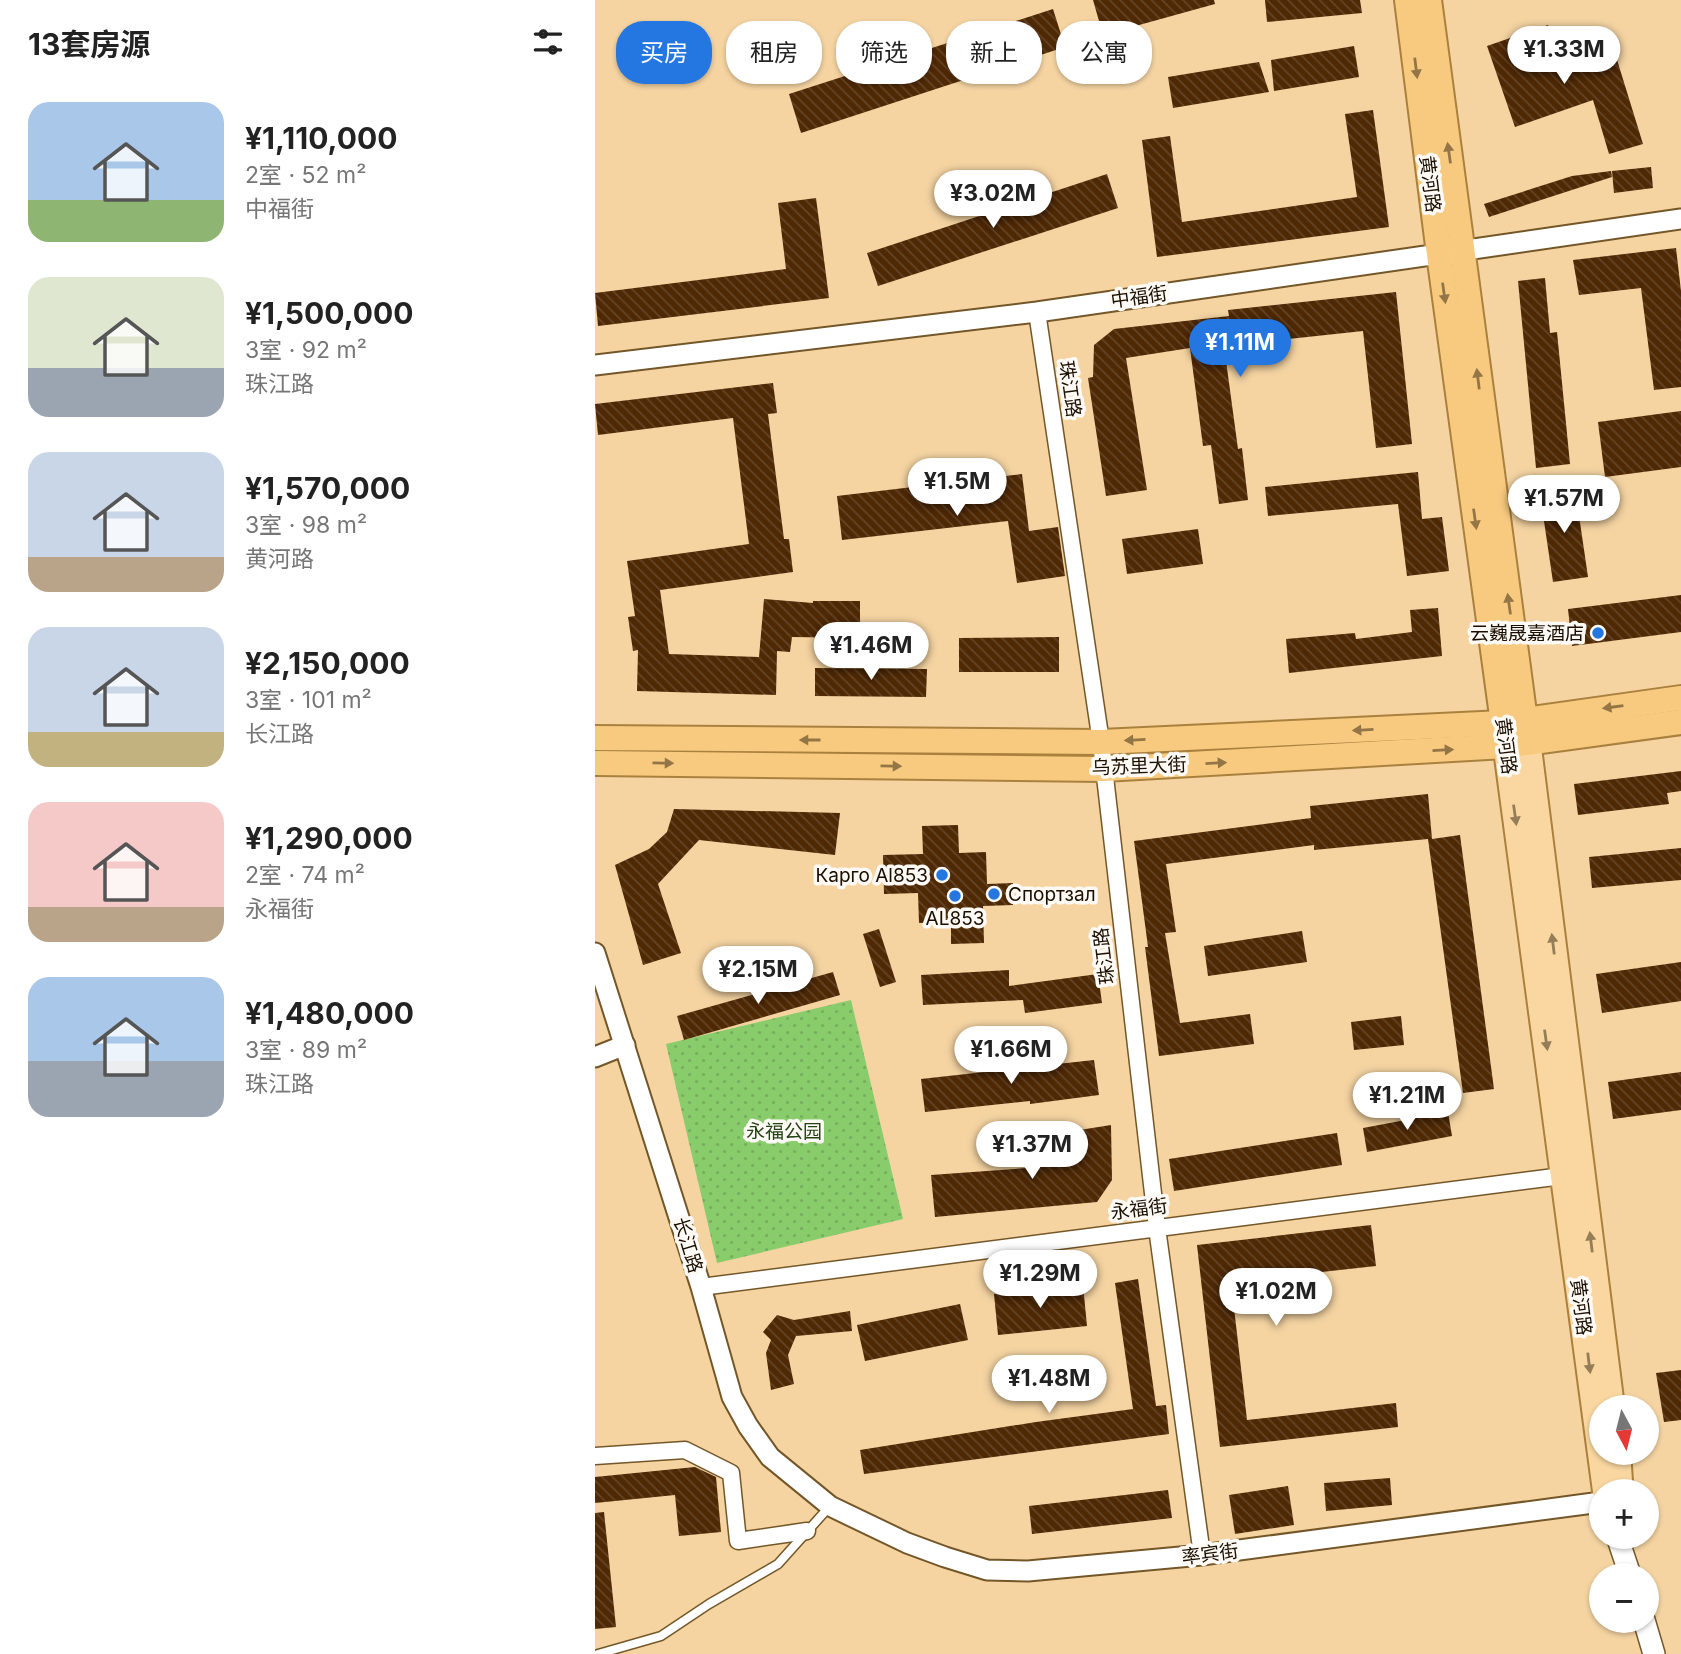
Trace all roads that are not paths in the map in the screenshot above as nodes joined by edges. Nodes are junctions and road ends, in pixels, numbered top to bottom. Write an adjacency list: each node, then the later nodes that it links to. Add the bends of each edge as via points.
1 (1407, 0): 4 (highway, 黄河路, one-way to 4)
2 (1429, 0): 4 (highway, 黄河路, one-way to 2)
3 (1681, 219): 4 (street, 中福街)
4 (1451, 252): 5 (street, 中福街); 9 (highway, 黄河路)
5 (1037, 312): 6 (street, 中福街); 11 (street, 珠江路)
6 (595, 365)
7 (1681, 698): 9 (highway, 乌苏里大街, one-way to 9)
8 (1681, 722): 9 (highway, 乌苏里大街)
9 (1515, 733): 11 (highway, 乌苏里大街, one-way to 11); 13 (highway, 乌苏里大街, one-way to 9); 17 (main road, 黄河路)
10 (595, 738): 11 (highway, 乌苏里大街, one-way to 10)
11 (1101, 742): 13 (street, 珠江路)
12 (595, 763): 13 (highway, 乌苏里大街, one-way to 13)
13 (1104, 769): 18 (street, 珠江路)
14 (595, 953): 15 (street, 长江路)
15 (625, 1045): 16 (street); 19 (street, 长江路)
16 (595, 1057)
17 (1573, 1174): 18 (street, 永福街); 20 (main road, 黄河路, one-way to 17); 22 (main road, 黄河路, one-way to 22)
18 (1157, 1228): 19 (street, 永福街); 26 (street, 珠江路)
19 (701, 1287): 24 (street, 长江路, via 732,1397 748,1426 769,1457)
20 (1610, 1395)
21 (595, 1456): 25 (street, via 685,1450 731,1473 737,1541)
22 (1604, 1479)
23 (1589, 1504): 26 (street, 率宾街)
24 (830, 1506): 25 (lane); 26 (street, 率宾街, via 907,1544 987,1570 1075,1569)
25 (807, 1531): 28 (lane, via 778,1564 661,1636)
26 (1202, 1555)
27 (1648, 1633): 29 (main road)
28 (598, 1654)
29 (1654, 1654)

